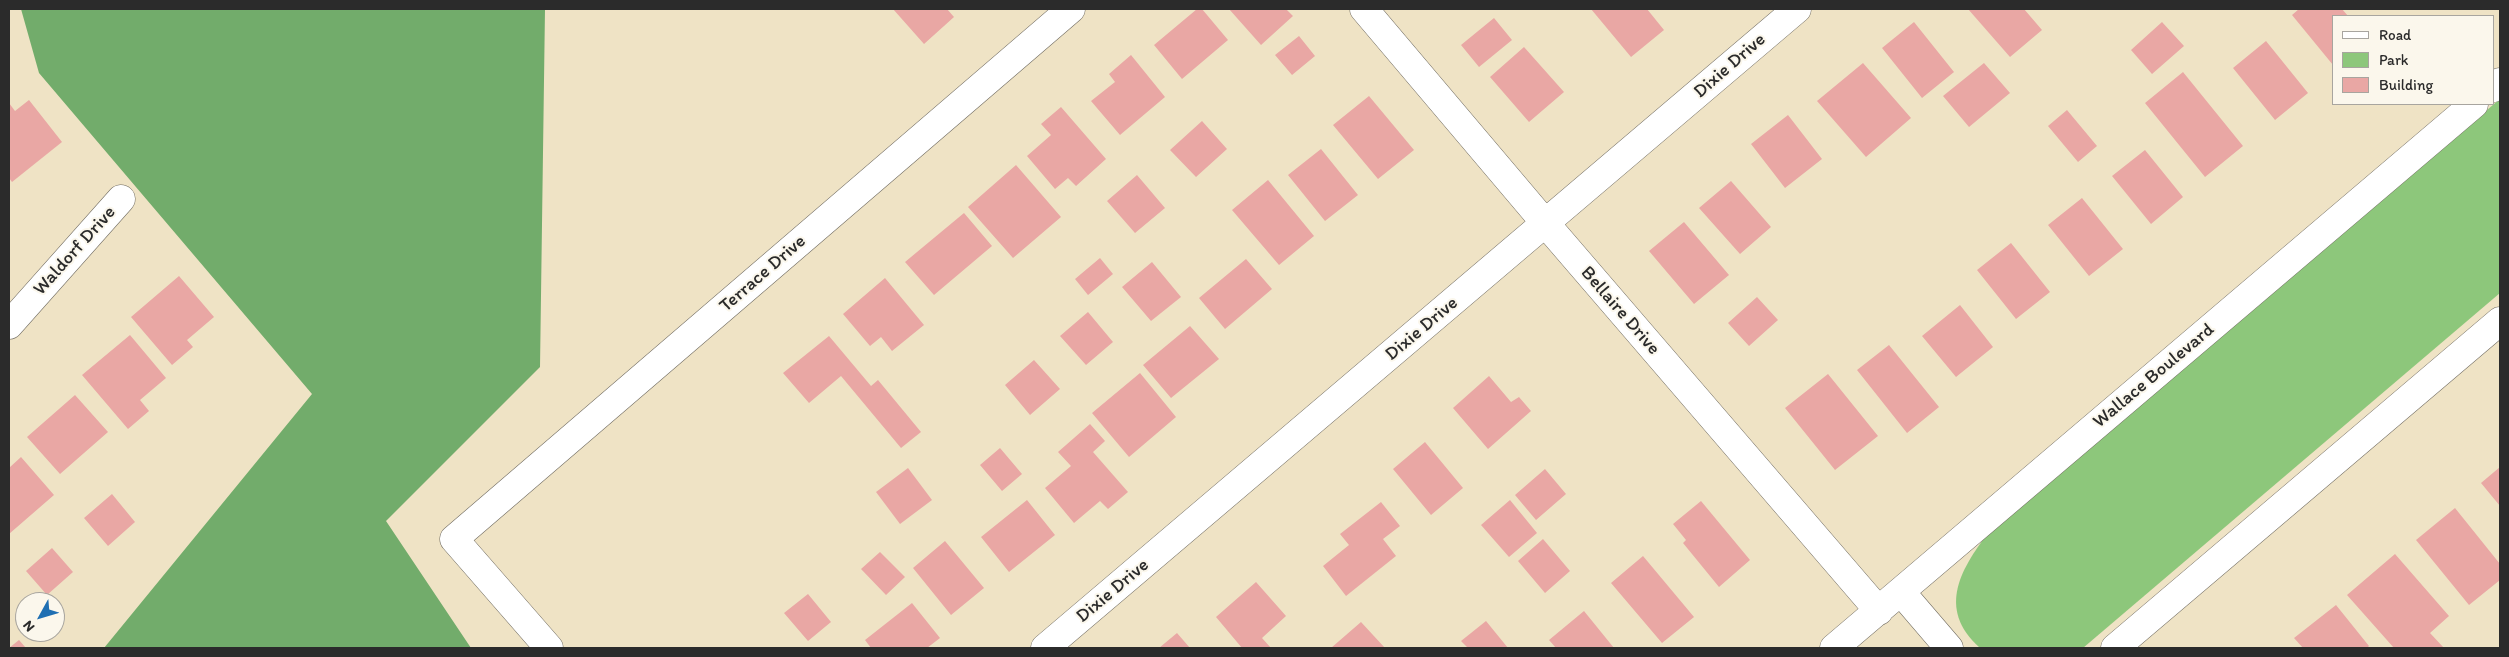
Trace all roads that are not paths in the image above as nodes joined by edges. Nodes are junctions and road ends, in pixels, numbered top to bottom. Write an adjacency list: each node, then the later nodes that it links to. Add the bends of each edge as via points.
1 (1072, 9): 11 (street, Terrace Drive, via 454,539)
2 (1364, 9): 6 (street, Bellaire Drive)
3 (1797, 9): 6 (street, Dixie Drive)
4 (2473, 105): 9 (street, Wallace Boulevard)
5 (121, 199): 8 (street, Waldorf Drive)
6 (1546, 224): 10 (street, Bellaire Drive); 12 (street, Dixie Drive)
7 (2500, 322): 15 (street)
8 (9, 325)
9 (1901, 592): 10 (street, Wallace Boulevard); 14 (street)
10 (1879, 611): 13 (street, Wallace Boulevard)
11 (549, 648)
12 (1045, 648)
13 (1834, 648)
14 (1949, 648)
15 (2115, 648)

